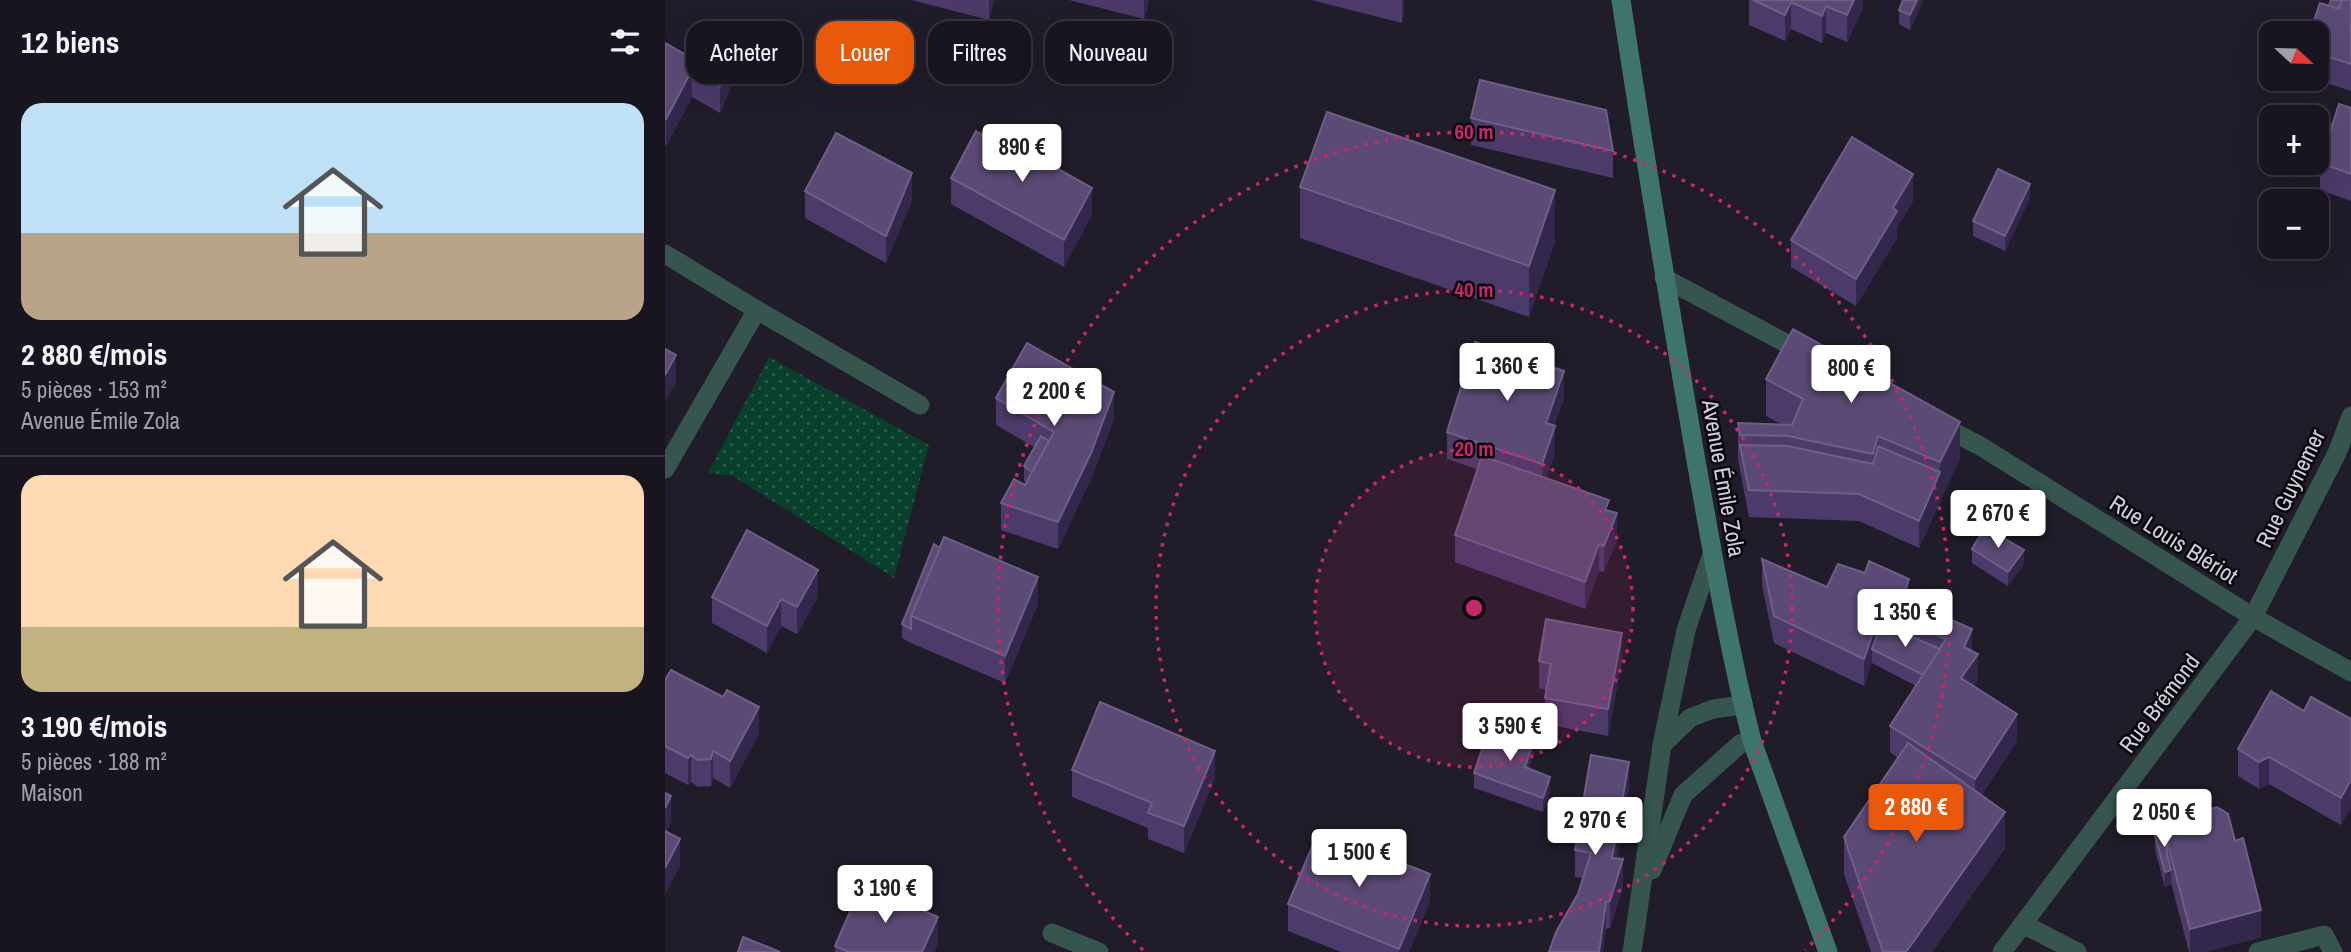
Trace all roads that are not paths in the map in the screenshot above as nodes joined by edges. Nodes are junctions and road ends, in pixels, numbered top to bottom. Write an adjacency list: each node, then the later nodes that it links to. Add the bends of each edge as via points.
1 (1621, 0): 3 (main road, Avenue Émile Zola)
2 (665, 254): 4 (street)
3 (1664, 278): 5 (street); 10 (main road, Avenue Émile Zola)
4 (757, 310): 6 (street); 9 (street)
5 (1823, 363)
6 (920, 405)
7 (1921, 414): 11 (street, Rue Louis Blériot, via 1982,447)
8 (2351, 416): 11 (street, Rue Guynemer, via 2337,453)
9 (665, 469)
10 (1712, 554): 13 (main road, Avenue Émile Zola); 15 (street, via 1686,630)
11 (2253, 617): 12 (street, Rue Louis Blériot); 17 (street, Rue Brémond)
12 (2351, 671)
13 (1743, 705): 14 (main road, Avenue Émile Zola); 15 (street, via 1690,718)
14 (1752, 741): 16 (street, via 1740,744 1683,794); 21 (main road, Avenue Émile Zola)
15 (1662, 745): 16 (street)
16 (1641, 897): 20 (street)
17 (2023, 924): 22 (street, Rue Brémond); 23 (street)
18 (1052, 933): 19 (street)
19 (1099, 952)
20 (1632, 952)
21 (1828, 952)
22 (2002, 952)
23 (2077, 952)
24 (2258, 952): 25 (street, via 2324,935)
25 (2333, 952)

